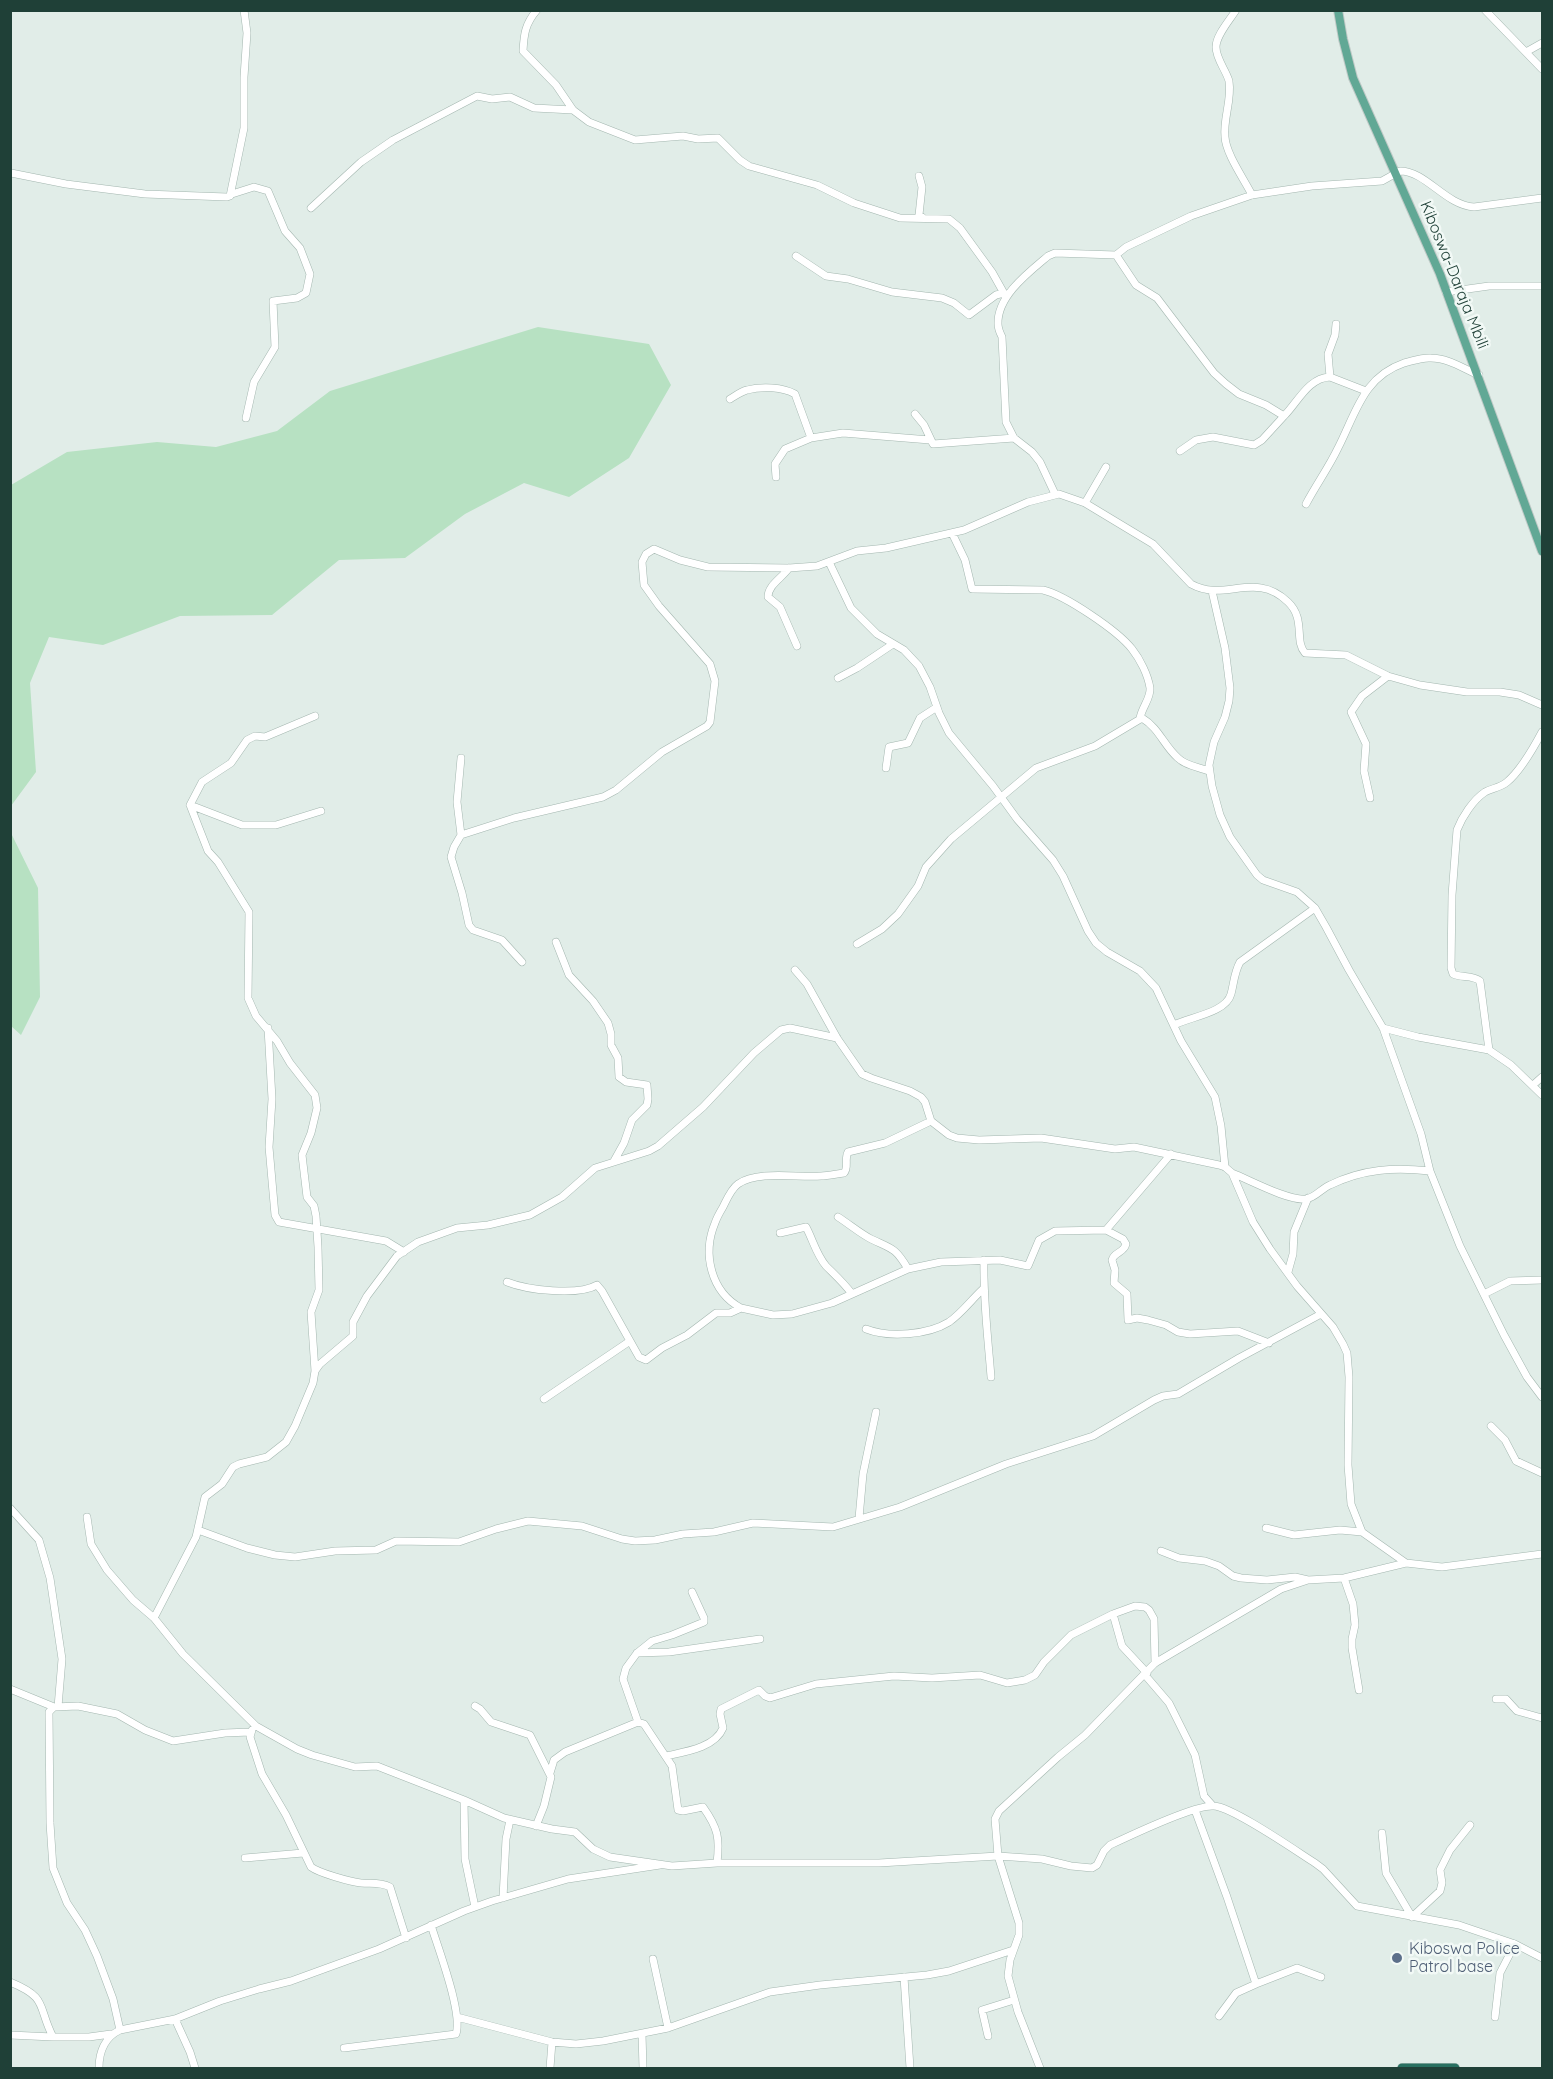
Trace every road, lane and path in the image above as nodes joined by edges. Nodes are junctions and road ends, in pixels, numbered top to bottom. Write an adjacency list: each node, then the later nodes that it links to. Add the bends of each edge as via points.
1 (244, 10): 13 (street, via 248,33 244,128)
2 (537, 10): 9 (street, via 525,29 523,51 556,85)
3 (1236, 10): 14 (street, via 1216,48 1229,86 1225,138)
4 (1338, 10): 11 (main road, Kiboswa-Daraja Mbili, via 1353,78)
5 (1485, 10): 7 (street)
6 (1542, 43): 7 (street)
7 (1526, 52): 8 (street)
8 (1542, 69)
9 (573, 110): 16 (street, via 534,108 510,97 477,96 393,140 361,162); 17 (street, via 589,122 628,139 718,138 749,166 817,185 900,218)
10 (11, 173): 13 (street, via 145,194)
11 (1396, 174): 14 (street, via 1382,181); 15 (street, via 1405,171 1464,206); 21 (main road, Kiboswa-Daraja Mbili)
12 (919, 176): 17 (street)
13 (232, 194): 30 (street, via 254,187 268,191 310,274 306,292 297,298 273,301 275,348 254,382)
14 (1252, 195): 18 (street, via 1191,216)
15 (1542, 198)
16 (310, 208)
17 (922, 218): 22 (street, via 955,222)
18 (1116, 255): 22 (street, via 1055,253); 29 (street, via 1136,285 1157,298 1214,373 1239,394)
19 (796, 256): 22 (street, via 826,276 892,292 942,298 969,315 996,295)
20 (1542, 286): 21 (street, via 1489,286)
21 (1446, 292): 24 (main road, Kiboswa-Daraja Mbili)
22 (1005, 295): 32 (street, via 997,326 1002,338 1006,422)
23 (1336, 324): 25 (street, via 1328,354)
24 (1479, 375): 26 (street, via 1446,360 1423,359 1382,374); 41 (main road, Kiboswa-Daraja Mbili)
25 (1330, 377): 26 (street); 29 (street, via 1317,380)
26 (1366, 391): 39 (street)
27 (730, 399): 31 (street, via 746,390 789,391 795,394)
28 (915, 414): 33 (street)
29 (1284, 416): 34 (street, via 1254,445 1213,437 1196,440)
30 (246, 418)
31 (811, 438): 33 (street, via 843,433); 36 (street, via 785,449 775,464)
32 (1014, 438): 33 (street, via 941,444); 37 (street, via 1040,462)
33 (930, 440)
34 (1180, 451)
35 (1107, 467): 38 (street)
36 (776, 477)
37 (1054, 494): 38 (street); 40 (street)
38 (1085, 503): 44 (street, via 1152,544 1191,584)
39 (1306, 504)
40 (952, 532): 42 (street, via 857,551); 52 (street, via 972,589 1052,592 1087,612 1127,643 1150,684 1150,695)
41 (1542, 551)
42 (829, 562): 43 (street); 45 (street, via 851,608)
43 (789, 568): 46 (street, via 767,593 780,607); 61 (street, via 708,567 654,549 646,554 642,562 644,585 710,664 715,681 710,722 603,797)
44 (1212, 591): 47 (street, via 1258,586 1272,590 1295,609 1305,653 1346,655); 56 (street, via 1230,688)
45 (893, 644): 48 (street); 50 (street, via 919,666)
46 (797, 646)
47 (1388, 676): 49 (street, via 1446,689 1520,694); 58 (street, via 1362,696 1351,712 1366,744 1364,771)
48 (838, 678)
49 (1542, 705)
50 (937, 707): 55 (street, via 920,718 908,743 889,747); 57 (street, via 950,733)
51 (315, 716): 59 (street, via 265,737 247,740 231,764 202,782)
52 (1140, 718): 56 (street, via 1164,738 1176,757); 57 (street, via 1095,746 1036,768)
53 (1542, 732): 71 (street, via 1506,784 1479,797 1457,830 1451,968 1457,976 1480,981)
54 (461, 758): 61 (street, via 457,802)
55 (885, 768)
56 (1209, 771): 62 (street, via 1227,830 1257,875 1297,892)
57 (1001, 797): 64 (street, via 951,839 926,867 898,914); 67 (street, via 1063,876 1096,943 1148,978)
58 (1370, 798)
59 (190, 805): 60 (street, via 242,825 276,825); 68 (street, via 208,852 249,912 248,998 256,1016)
60 (321, 811)
61 (461, 834): 65 (street, via 451,857 469,925 502,940)
62 (1314, 908): 67 (street, via 1240,962 1226,1003); 69 (street)
63 (556, 942): 77 (street, via 569,975 608,1023 620,1077 647,1085 646,1105 632,1120)
64 (857, 944)
65 (522, 962)
66 (795, 970): 70 (street)
67 (1174, 1025): 78 (street, via 1215,1097)
68 (268, 1028): 85 (street, via 315,1095 317,1108 302,1155 307,1197 314,1206); 85 (street, via 272,1099 269,1147 275,1215 279,1222)
69 (1383, 1028): 71 (street); 79 (street, via 1421,1134)
70 (837, 1038): 75 (street, via 862,1074 921,1097); 77 (street, via 780,1030 658,1146)
71 (1489, 1050): 73 (street)
72 (1542, 1077): 73 (street)
73 (1533, 1085): 74 (street)
74 (1542, 1095)
75 (931, 1121): 76 (street, via 957,1138 1041,1138); 97 (street, via 885,1143 848,1152 844,1173 765,1176 738,1184 729,1193 714,1225 709,1250 717,1286 731,1303)
76 (1171, 1154): 78 (street); 86 (street)
77 (614, 1161): 88 (street, via 590,1171 562,1197 530,1215 457,1228 425,1239)
78 (1225, 1167): 80 (street)
79 (1430, 1171): 83 (street, via 1396,1168 1363,1173 1328,1185); 96 (street)
80 (1232, 1173): 81 (street); 82 (street)
81 (1247, 1179): 82 (street); 83 (street, via 1292,1197)
82 (1238, 1189): 91 (street, via 1253,1222)
83 (1308, 1198): 91 (street, via 1294,1232)
84 (838, 1217): 90 (street, via 869,1238 890,1246)
85 (317, 1227): 88 (street, via 386,1241); 102 (street, via 319,1290 311,1312)
86 (1106, 1230): 89 (street, via 1055,1231 1040,1240 1028,1266); 101 (street, via 1126,1244 1112,1260 1113,1282 1126,1294 1128,1320 1148,1320 1190,1334 1238,1331)
87 (780, 1233): 95 (street, via 806,1227 825,1265)
88 (404, 1252): 102 (street, via 367,1296 353,1322 353,1336)
89 (984, 1260): 90 (street, via 941,1262); 94 (street)
90 (908, 1269): 95 (street)
91 (1288, 1272): 98 (street)
92 (1542, 1280): 96 (street, via 1509,1281)
93 (507, 1282): 100 (street, via 522,1288 561,1291 597,1285)
94 (983, 1288): 99 (street, via 955,1317 938,1327 900,1334); 103 (street)
95 (852, 1294): 97 (street, via 792,1314 773,1315)
96 (1484, 1294): 104 (street, via 1527,1377)
97 (741, 1308): 100 (street, via 714,1313 646,1360 639,1357)
98 (1321, 1314): 101 (street); 114 (street, via 1347,1353 1350,1498)
99 (866, 1329)
100 (630, 1341): 105 (street)
101 (1269, 1342): 111 (street, via 1178,1394 1154,1400 1094,1436 1006,1464 900,1507)
102 (315, 1371): 113 (street, via 286,1442 267,1457 233,1467 222,1484 205,1497)
103 (991, 1377)
104 (1542, 1396)
105 (544, 1399)
106 (876, 1412): 111 (street, via 863,1474)
107 (1491, 1426): 108 (street, via 1505,1440 1516,1461)
108 (1542, 1473)
109 (10, 1508): 131 (street, via 39,1540 50,1578 62,1659)
110 (87, 1517): 122 (street, via 93,1550 133,1600)
111 (859, 1518): 113 (street, via 833,1527 753,1523 635,1541 582,1526 528,1521 459,1542 396,1541 376,1550 295,1557 256,1550)
112 (1266, 1527): 114 (street, via 1294,1535)
113 (198, 1530): 122 (street)
114 (1362, 1532): 117 (street)
115 (1161, 1551): 119 (street, via 1205,1561 1241,1578)
116 (1542, 1554): 117 (street, via 1442,1567)
117 (1406, 1563): 118 (street)
118 (1344, 1578): 119 (street); 128 (street, via 1353,1604 1352,1639)
119 (1308, 1580): 125 (street, via 1256,1603)
120 (692, 1592): 124 (street, via 704,1622 652,1641)
121 (1113, 1614): 125 (street, via 1135,1606 1149,1610 1154,1619); 126 (street, via 1122,1646); 136 (street, via 1071,1635 1035,1675 1025,1680 1007,1683 980,1675 894,1676 816,1684 770,1698 759,1690 721,1709 722,1731 711,1741)
122 (154, 1618): 134 (street, via 183,1654)
123 (760, 1639): 124 (street)
124 (637, 1653): 133 (street, via 623,1679)
125 (1155, 1663): 126 (street)
126 (1146, 1674): 139 (street, via 1168,1703 1198,1763 1204,1796); 146 (street, via 1085,1735 999,1811 995,1819)
127 (10, 1689): 131 (street)
128 (1359, 1690)
129 (1496, 1699): 132 (street, via 1506,1699 1517,1711)
130 (475, 1706): 137 (street, via 491,1722 530,1735)
131 (56, 1707): 135 (street, via 78,1706 117,1714 173,1742); 169 (street, via 49,1712 53,1868 97,1956)
132 (1542, 1718)
133 (638, 1722): 136 (street, via 646,1726); 137 (street, via 565,1752 554,1760)
134 (256, 1726): 135 (street); 138 (street, via 297,1749 355,1767 377,1766)
135 (250, 1732): 145 (street, via 262,1773)
136 (666, 1756): 148 (street, via 673,1768 678,1810 703,1808 716,1828)
137 (550, 1773): 143 (street, via 551,1782)
138 (464, 1800): 141 (street); 151 (street, via 464,1848)
139 (1212, 1805): 140 (street); 152 (street, via 1242,1818 1315,1863 1357,1906)
140 (1195, 1810): 146 (street, via 1110,1845 1095,1868); 162 (street)
141 (510, 1820): 143 (street); 150 (street)
142 (1470, 1825): 152 (street, via 1440,1870 1440,1891)
143 (537, 1826): 149 (street, via 575,1832 593,1849 610,1857)
144 (1382, 1833): 152 (street, via 1386,1873)
145 (303, 1853): 147 (street); 154 (street, via 314,1869 390,1887)
146 (998, 1856): 148 (street, via 879,1863); 156 (street, via 1019,1923)
147 (245, 1858)
148 (717, 1863): 149 (street)
149 (666, 1865): 150 (street, via 568,1879)
150 (503, 1898): 151 (street)
151 (475, 1907): 153 (street)
152 (1412, 1917): 155 (street, via 1459,1925)
153 (431, 1925): 154 (street); 165 (street)
154 (406, 1938): 167 (street, via 291,1982 220,2001)
155 (1515, 1944): 157 (street); 166 (street, via 1500,1973)
156 (1013, 1950): 159 (street, via 950,1971); 163 (street, via 1008,1970)
157 (1542, 1958)
158 (653, 1959): 168 (street)
159 (904, 1977): 168 (street, via 770,1992); 181 (street)
160 (1321, 1977): 162 (street, via 1297,1968)
161 (10, 1982): 170 (street, via 38,1998)
162 (1256, 1984): 164 (street, via 1236,1993)
163 (1014, 2000): 174 (street, via 982,2010); 182 (street)
164 (1220, 2016)
165 (457, 2017): 175 (street); 176 (street, via 458,2031 452,2036)
166 (1495, 2017)
167 (175, 2019): 169 (street); 178 (street)
168 (668, 2028): 172 (street)
169 (120, 2030): 171 (street)
170 (51, 2034): 171 (street); 173 (street)
171 (111, 2034): 177 (street)
172 (642, 2034): 175 (street, via 576,2044); 180 (street)
173 (10, 2036)
174 (988, 2036)
175 (552, 2042): 179 (street)
176 (344, 2048)
177 (97, 2067)
178 (195, 2068)
179 (550, 2068)
180 (643, 2068)
181 (910, 2068)
182 (1040, 2068)
183 (1402, 2068): 184 (highway)
184 (1455, 2068)

